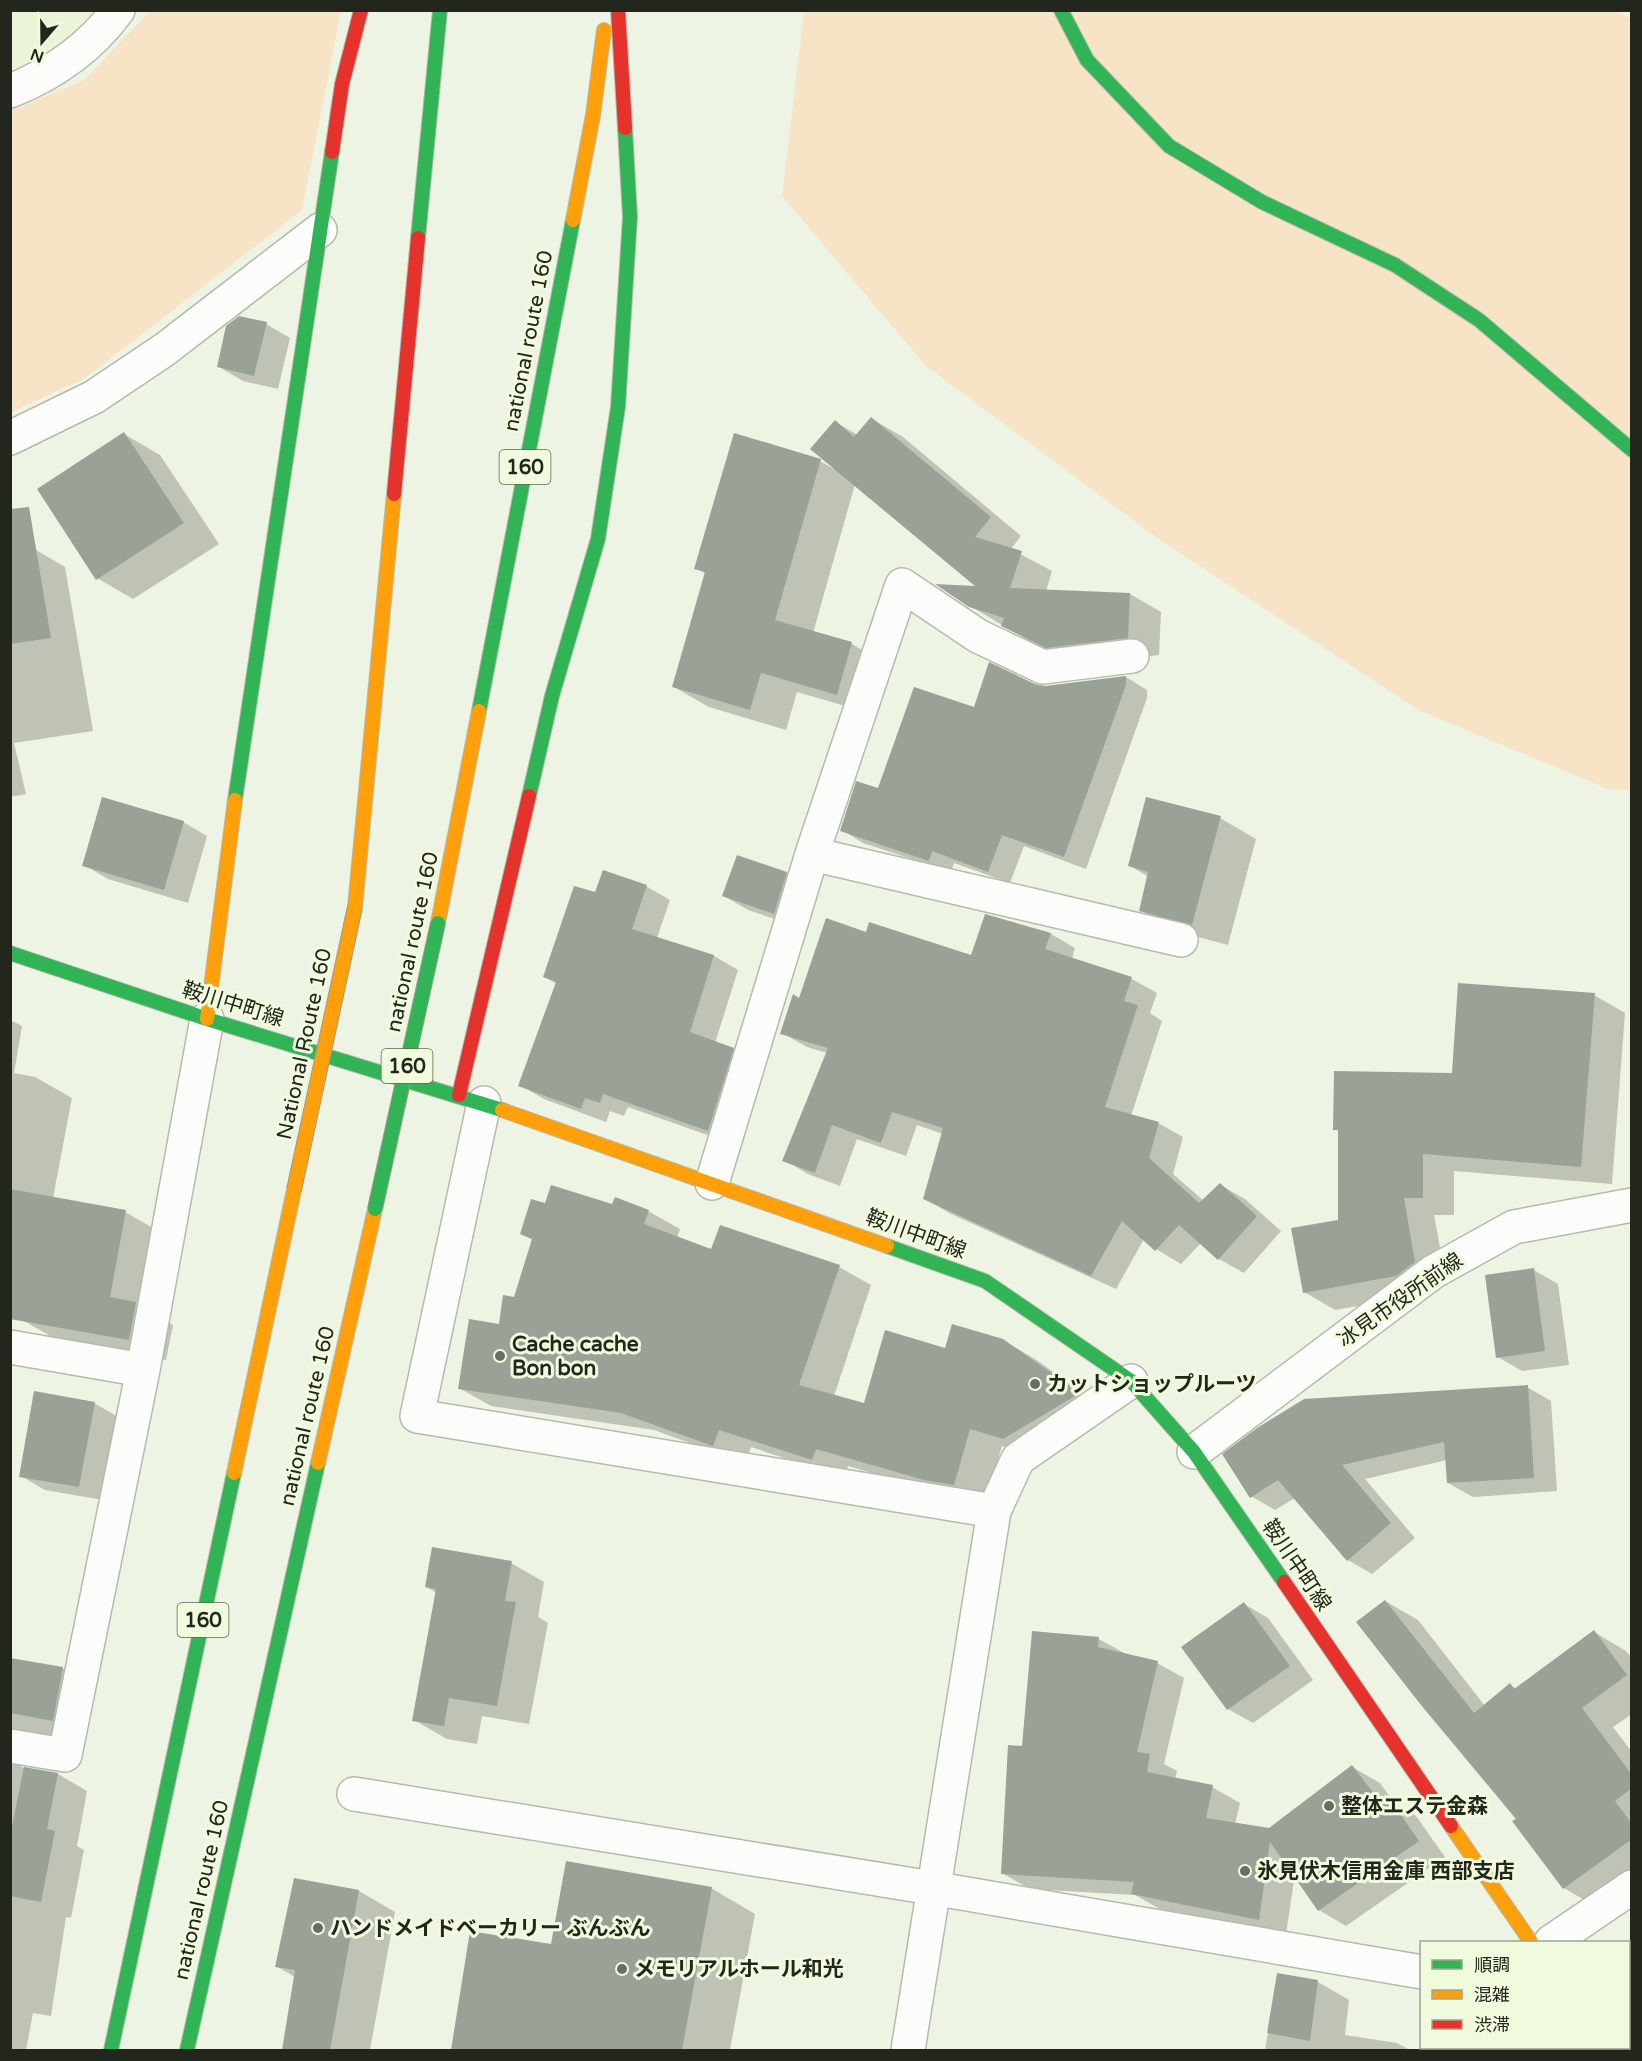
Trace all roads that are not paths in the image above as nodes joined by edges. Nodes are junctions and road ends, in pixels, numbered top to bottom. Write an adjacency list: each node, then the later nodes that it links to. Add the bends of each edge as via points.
1 (118, 10): 7 (street, via 102,31 44,78)
2 (361, 10): 8 (main road, via 342,84)
3 (440, 10): 31 (main road, National Route 160 / 160, bridge, via 355,908)
4 (607, 10): 32 (main road, national route 160 / 160, bridge, via 593,115 438,923)
5 (618, 10): 16 (main road, via 630,217 618,407 598,539 552,696)
6 (1061, 10): 10 (main road, via 1087,60 1169,146 1262,202 1395,265 1479,320)
7 (10, 91)
8 (320, 230): 9 (street, via 173,343 94,397); 15 (main road, via 242,749)
9 (10, 438)
10 (1632, 450)
11 (1132, 656): 12 (street, via 1043,667 978,636 902,585)
12 (812, 854): 13 (street); 17 (street)
13 (1181, 940)
14 (10, 953): 15 (main road, 鞍川中町線)
15 (207, 1019): 16 (main road, 鞍川中町線); 20 (street)
16 (471, 1099): 17 (main road, 鞍川中町線); 23 (street, via 417,1416)
17 (712, 1183): 21 (main road, 鞍川中町線, via 985,1281)
18 (1632, 1205): 22 (street, 冰見市役所前線, via 1514,1227 1433,1272)
19 (10, 1347): 20 (street)
20 (143, 1370): 24 (street, via 65,1755)
21 (1131, 1381): 22 (main road, 鞍川中町線); 23 (street, via 1018,1459)
22 (1194, 1452): 28 (main road, 鞍川中町線)
23 (994, 1511): 27 (street)
24 (10, 1746)
25 (354, 1794): 27 (street)
26 (1632, 1887): 29 (street)
27 (932, 1888): 30 (street); 33 (street)
28 (1530, 1941)
29 (1552, 1941)
30 (1420, 1972)
31 (111, 2050)
32 (187, 2050)
33 (908, 2050)

